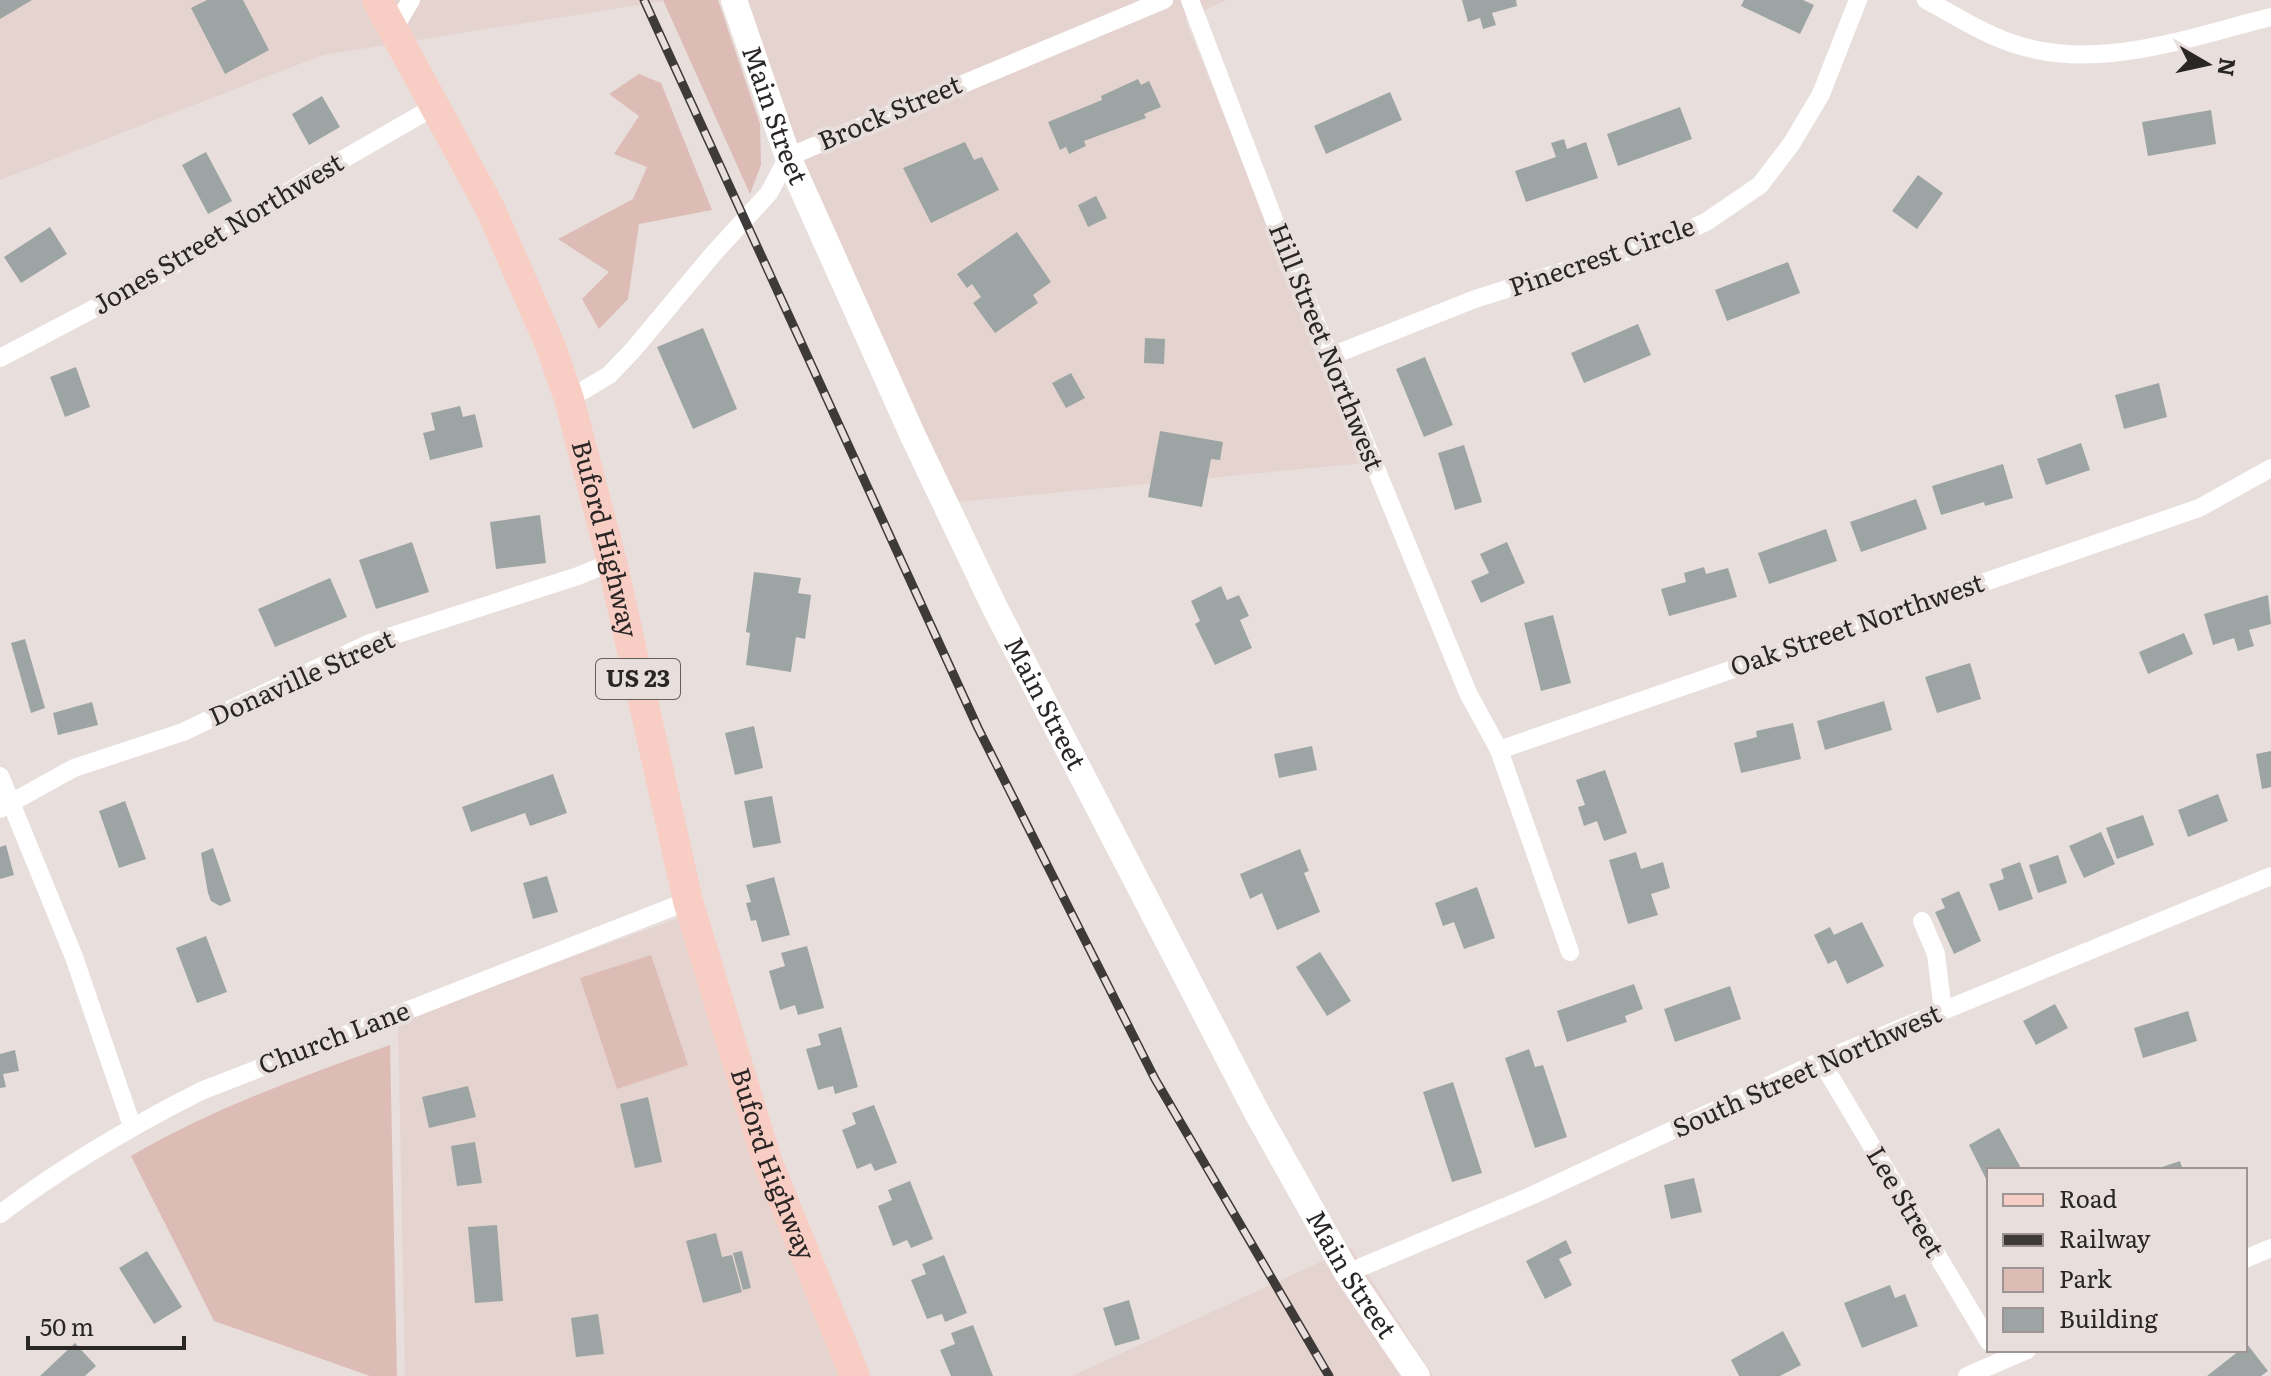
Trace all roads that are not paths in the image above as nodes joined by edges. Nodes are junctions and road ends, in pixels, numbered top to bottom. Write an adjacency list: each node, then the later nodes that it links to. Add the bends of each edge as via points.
1 (377, 0): 9 (main road, Buford Highway / US 23)
2 (411, 0): 9 (street)
3 (734, 0): 11 (street, Main Street)
4 (1164, 0): 11 (street, Brock Street)
5 (1190, 0): 12 (street, Hill Street Northwest)
6 (1858, 0): 12 (street, Pinecrest Circle, via 1821,94 1792,143 1760,185 1706,222 1475,299)
7 (1926, 0): 8 (street, via 1998,38 2042,52 2075,55 2127,53)
8 (2271, 17)
9 (393, 30): 10 (main road, Buford Highway / US 23)
10 (434, 107): 13 (street, Jones Street Northwest, via 158,275); 14 (main road, Buford Highway / US 23, via 490,208)
11 (788, 157): 14 (street, Brock Street, via 769,193 633,350 609,375); 30 (street, Main Street, via 995,608 1256,1111)
12 (1331, 356): 17 (street, Hill Street Northwest, via 1468,693)
13 (0, 358)
14 (569, 399): 16 (main road, Buford Highway / US 23)
15 (2271, 468): 17 (street, Oak Street Northwest, via 2199,508)
16 (612, 562): 19 (street, Donaville Street, via 370,643 183,732 74,768); 21 (main road, Buford Highway / US 23)
17 (1499, 750): 23 (street)
18 (0, 776): 19 (street)
19 (6, 806): 26 (street, via 74,957)
20 (2271, 876): 24 (street, South Street Northwest)
21 (688, 901): 26 (street, Church Lane, via 214,1085); 34 (main road, Buford Highway / US 23, via 767,1161)
22 (1922, 921): 24 (street, via 1936,954)
23 (1570, 952)
24 (1943, 1011): 25 (street, South Street Northwest)
25 (1821, 1061): 30 (street, South Street Northwest, via 1533,1195); 31 (street, Lee Street)
26 (132, 1126): 27 (street, Church Lane)
27 (0, 1214)
28 (2271, 1248): 29 (street)
29 (2247, 1258)
30 (1347, 1273): 35 (street, Main Street)
31 (1987, 1339)
32 (2017, 1352): 33 (street)
33 (1997, 1356): 36 (street)
34 (855, 1376)
35 (1417, 1376)
36 (1967, 1376)

